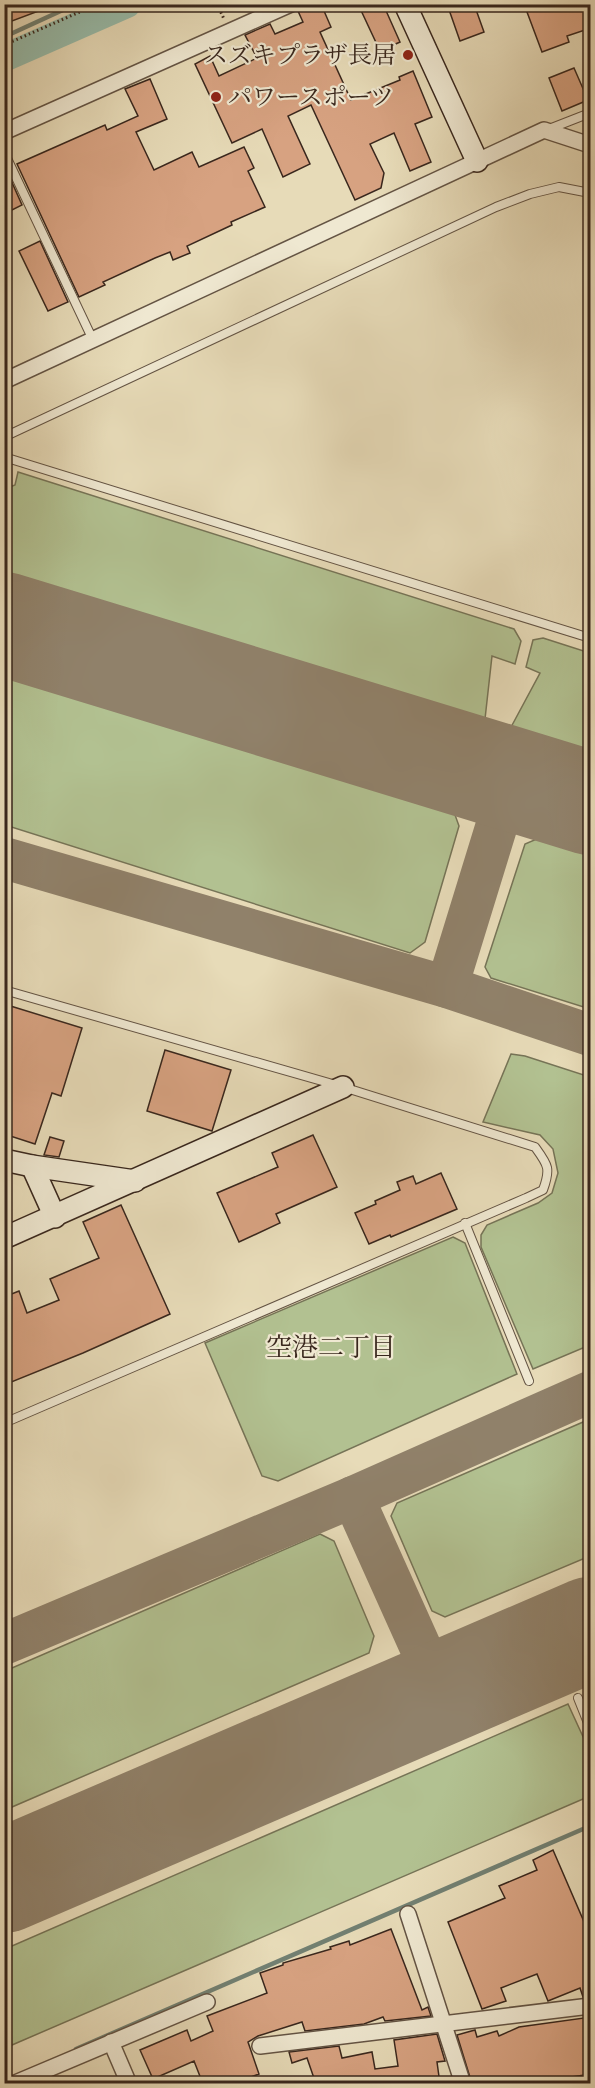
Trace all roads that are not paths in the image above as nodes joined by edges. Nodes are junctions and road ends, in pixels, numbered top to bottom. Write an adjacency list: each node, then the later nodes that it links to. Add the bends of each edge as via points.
1 (291, 4): 5 (street)
2 (405, 4): 8 (street)
3 (591, 113): 4 (lane)
4 (544, 130): 6 (street); 8 (street)
5 (4, 132)
6 (591, 145)
7 (4, 152): 10 (lane)
8 (477, 161): 10 (street)
9 (591, 193): 12 (lane, via 559,188 496,207)
10 (93, 340): 11 (street)
11 (4, 381)
12 (4, 437)
13 (4, 457): 14 (lane)
14 (591, 638)
15 (4, 990): 16 (lane)
16 (344, 1087): 19 (street); 21 (lane, via 535,1147 549,1174 543,1190)
17 (4, 1160): 18 (street)
18 (32, 1166): 19 (street); 20 (street)
19 (135, 1181): 20 (street)
20 (55, 1217): 22 (street)
21 (465, 1223): 23 (lane); 24 (lane)
22 (4, 1238)
23 (530, 1381)
24 (4, 1423)
25 (578, 1698): 26 (lane)
26 (591, 1728)
27 (408, 1914): 30 (street)
28 (207, 2002): 31 (street)
29 (591, 2006): 30 (street)
30 (444, 2024): 32 (street); 35 (street)
31 (111, 2042): 33 (street); 34 (street)
32 (260, 2046)
33 (14, 2084)
34 (129, 2084)
35 (463, 2084)

